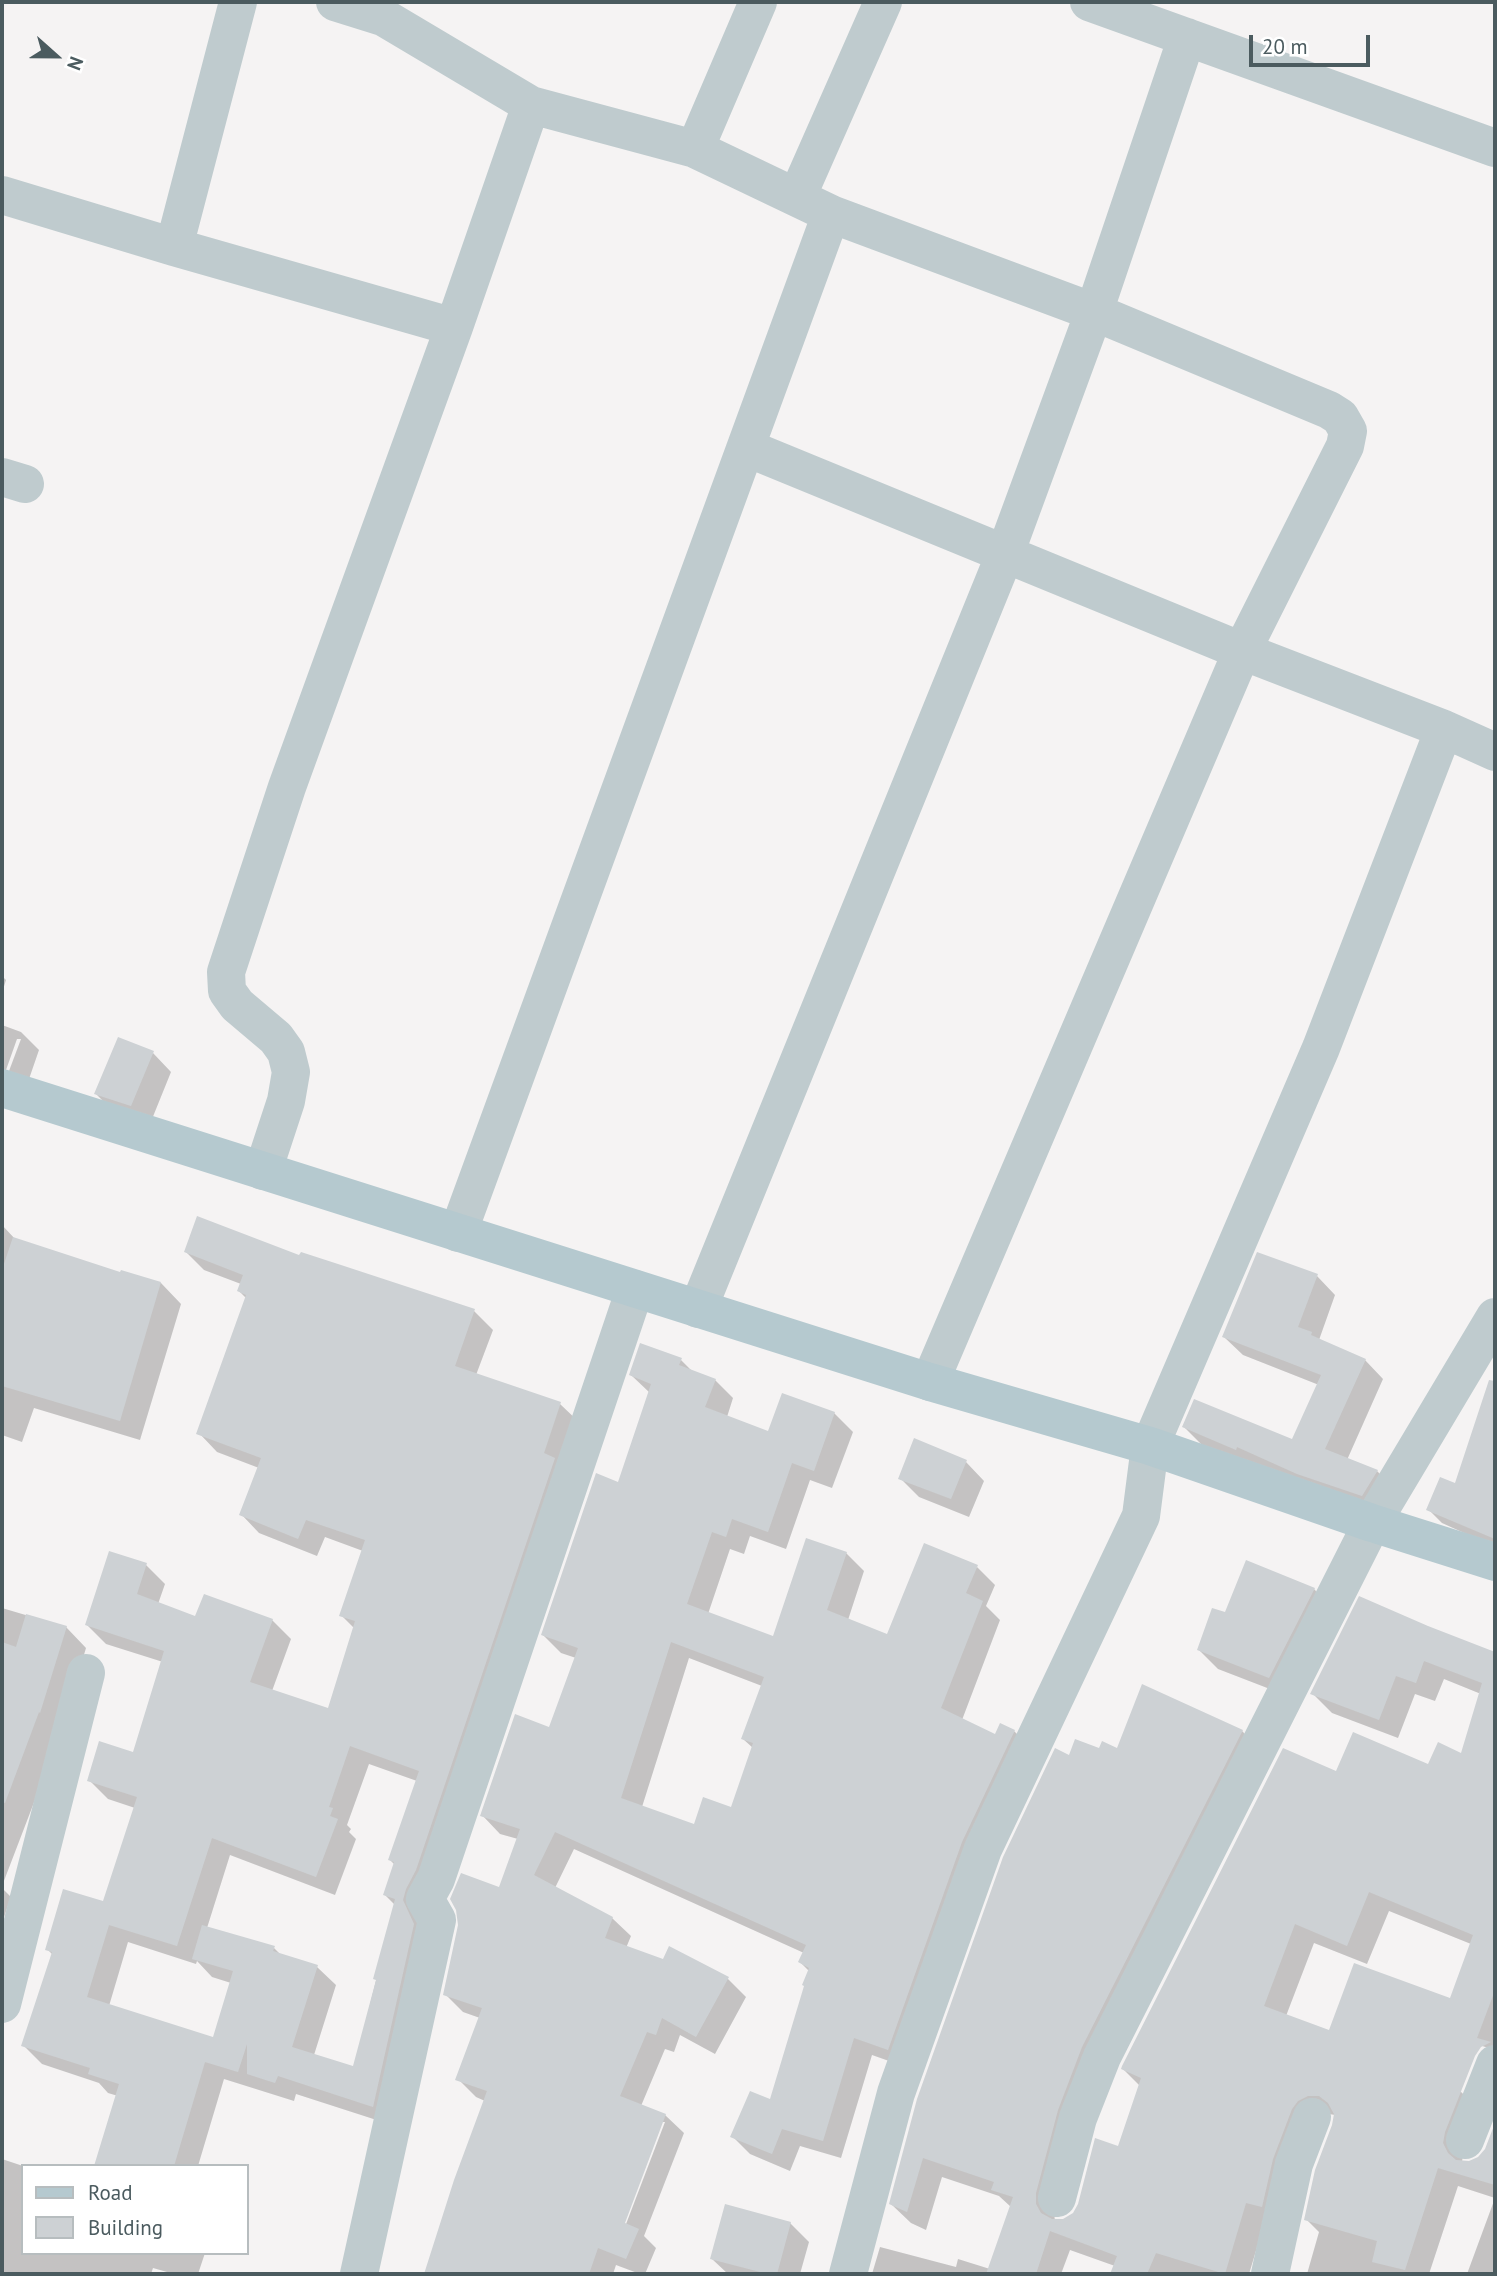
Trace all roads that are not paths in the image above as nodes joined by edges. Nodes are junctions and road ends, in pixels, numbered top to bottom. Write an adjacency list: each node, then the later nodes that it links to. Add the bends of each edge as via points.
1 (238, 2): 13 (street)
2 (335, 2): 7 (street, via 383,17)
3 (758, 2): 9 (street)
4 (883, 2): 11 (street)
5 (1089, 2): 6 (street)
6 (1187, 37): 8 (street); 14 (street)
7 (531, 105): 9 (street); 15 (street)
8 (1495, 148)
9 (695, 149): 11 (street)
10 (2, 195): 13 (street)
11 (797, 197): 12 (street)
12 (831, 214): 14 (street); 16 (street)
13 (174, 247): 15 (street)
14 (1094, 312): 17 (street); 18 (street, via 1329,410 1348,431 1345,446)
15 (454, 327): 22 (street, via 287,787 226,972 227,991 237,1006 276,1038 291,1072)
16 (747, 448): 17 (street); 23 (street)
17 (1004, 554): 18 (street); 25 (street)
18 (1242, 651): 19 (street); 27 (street)
19 (1444, 729): 20 (street); 28 (street, via 1321,1048)
20 (1495, 752)
21 (2, 1087): 22 (main road)
22 (263, 1171): 23 (main road)
23 (458, 1233): 24 (main road)
24 (635, 1289): 25 (main road); 37 (street, via 436,1879 425,1899 437,1920)
25 (698, 1309): 27 (main road)
26 (1495, 1317): 29 (street)
27 (930, 1382): 28 (main road)
28 (1150, 1446): 29 (main road); 38 (street, via 1142,1516 983,1849 896,2093)
29 (1371, 1523): 30 (main road); 36 (street, via 1102,2057 1078,2118)
30 (1495, 1562)
31 (86, 1672): 32 (street)
32 (2, 2004)
33 (1495, 2064): 35 (street)
34 (1312, 2117): 39 (street, via 1294,2164)
35 (1465, 2140)
36 (1057, 2198)
37 (359, 2274)
38 (848, 2274)
39 (1270, 2274)

